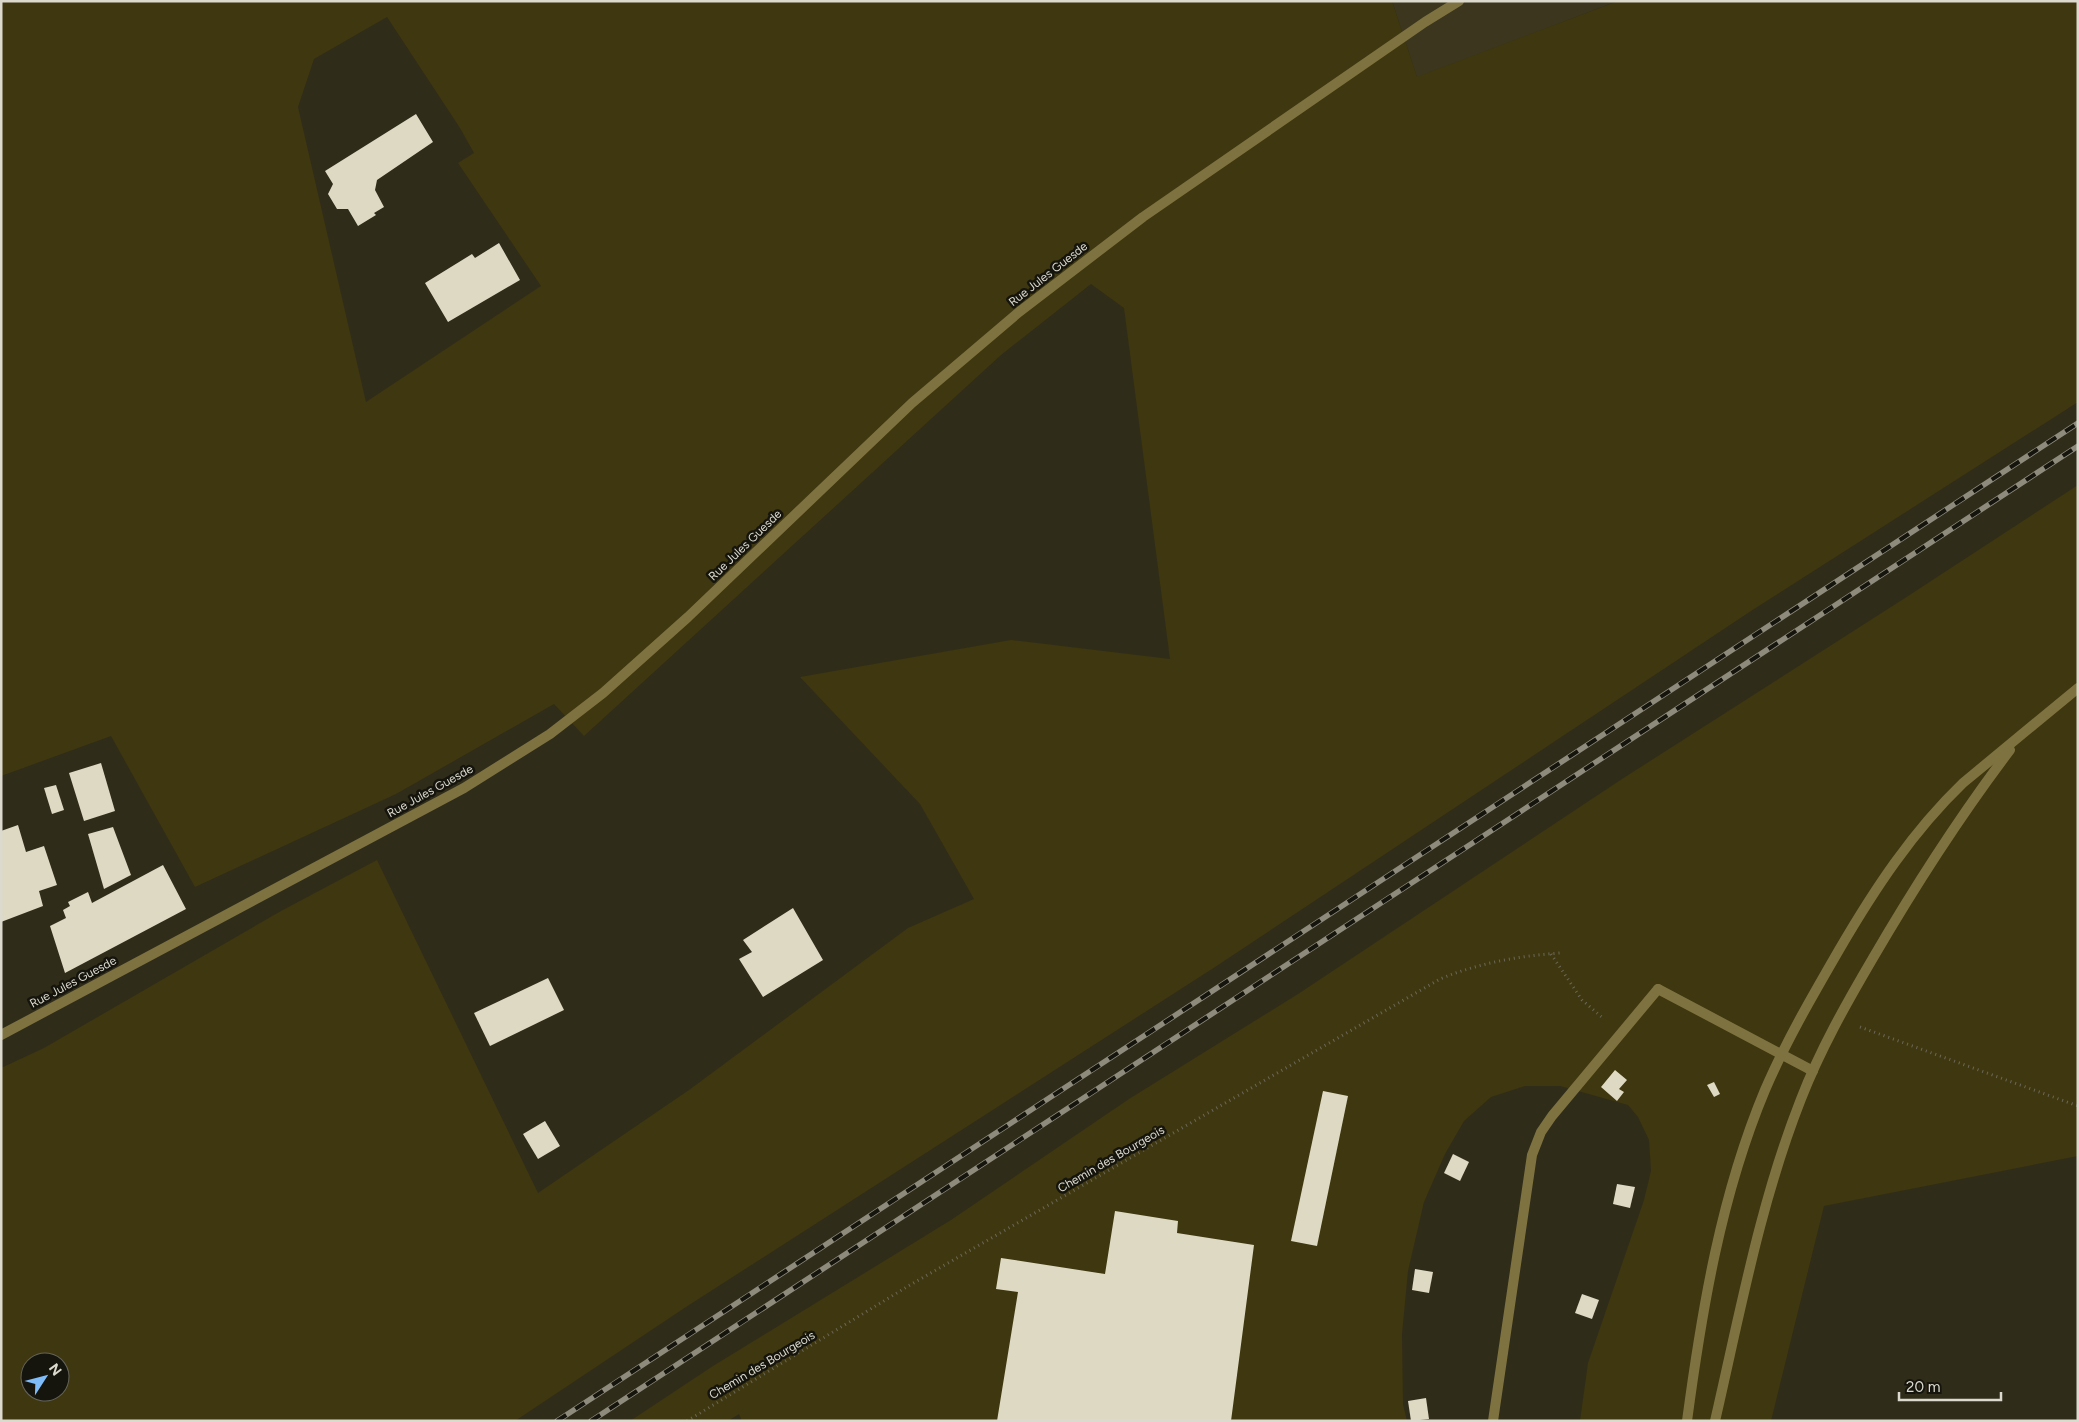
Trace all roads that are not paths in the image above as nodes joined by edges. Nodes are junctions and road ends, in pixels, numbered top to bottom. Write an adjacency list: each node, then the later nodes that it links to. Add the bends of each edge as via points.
1 (1459, 1): 4 (street, Rue Jules Guesde, via 1143,218 1019,312 912,404 658,644 596,699 557,728 464,788)
2 (2078, 688): 3 (street)
3 (2020, 737): 5 (street, via 1963,783 1912,839 1879,884); 6 (street, via 1932,861 1838,1020)
4 (1, 1035)
5 (1782, 1054): 6 (street); 7 (street, via 1658,989 1552,1116 1532,1155); 8 (street, via 1754,1118 1722,1225 1702,1321)
6 (1813, 1071): 9 (street, via 1765,1205)
7 (1493, 1421)
8 (1687, 1421)
9 (1715, 1421)

